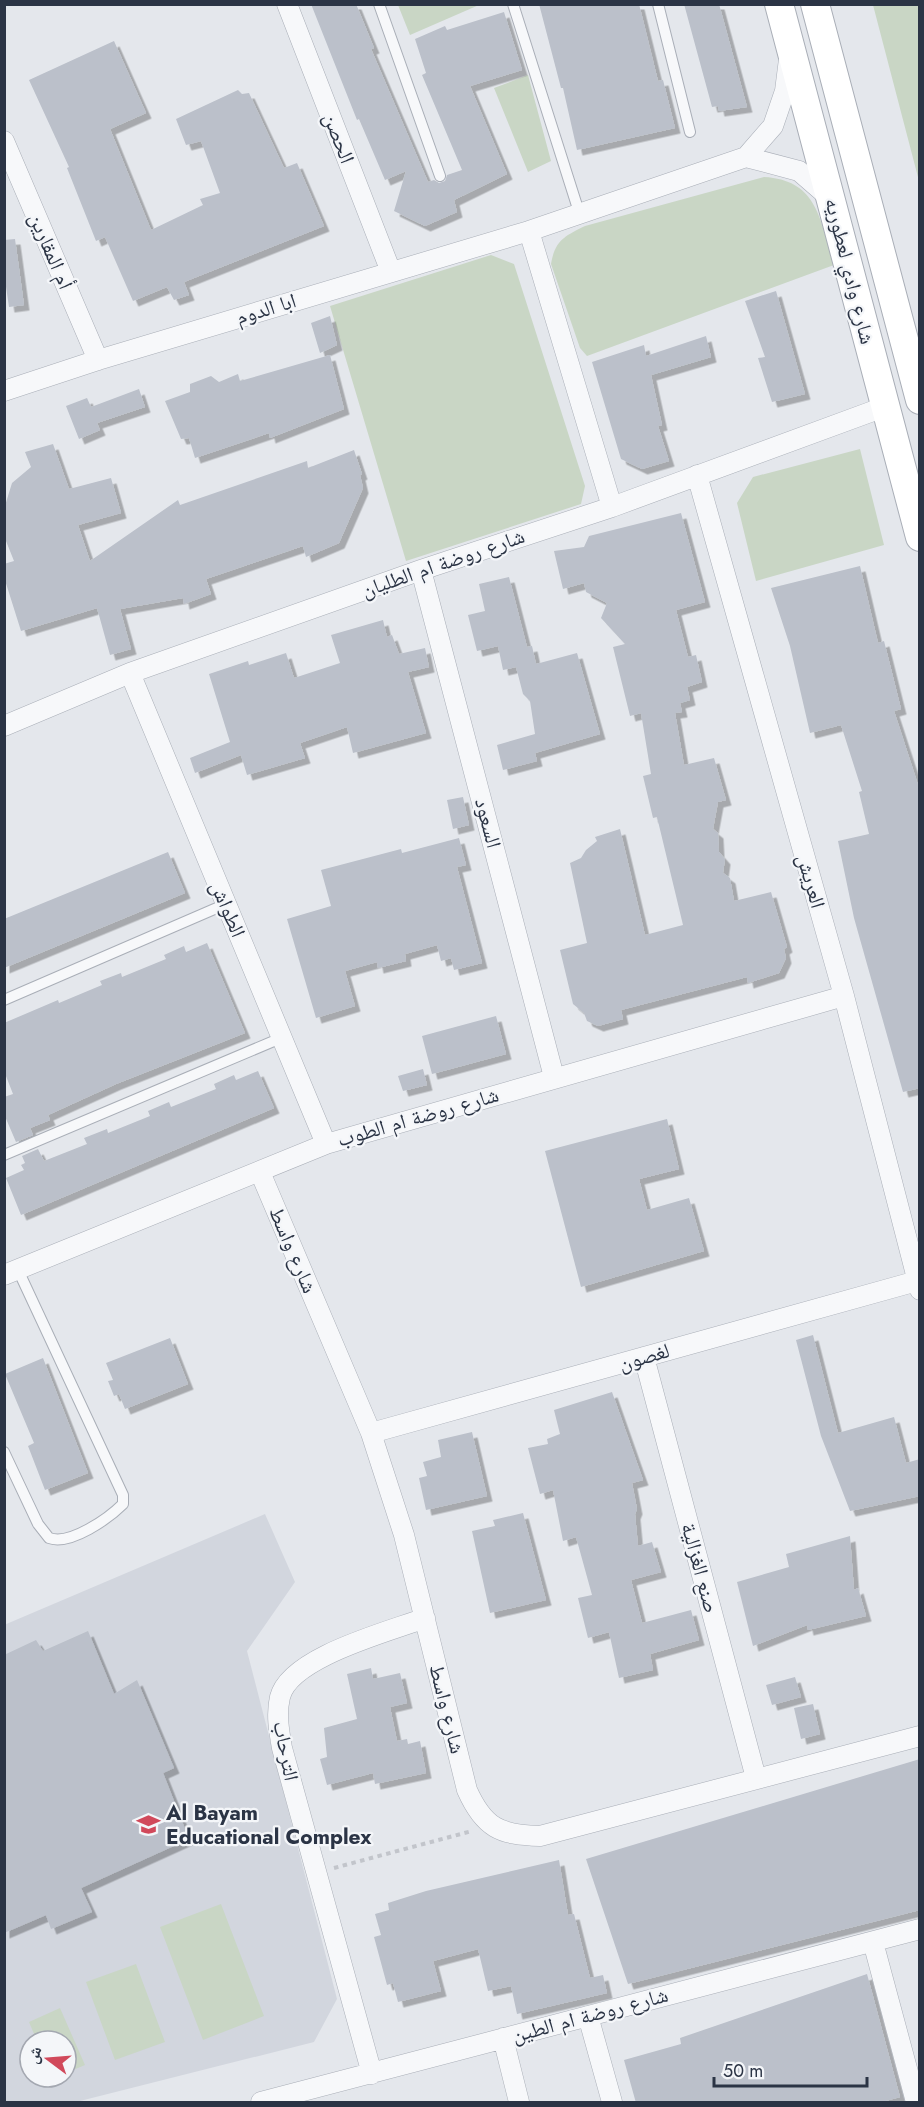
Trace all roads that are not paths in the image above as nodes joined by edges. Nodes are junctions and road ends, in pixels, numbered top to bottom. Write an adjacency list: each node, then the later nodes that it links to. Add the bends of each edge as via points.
1 (287, 4): 15 (street, الحصن)
2 (380, 4): 11 (lane)
3 (513, 4): 13 (lane)
4 (658, 4): 8 (lane)
5 (779, 4): 7 (street, شارع وادي لعطوريه)
6 (815, 4): 18 (street, شارع وادي لعطوريه)
7 (790, 49): 10 (street, via 785,91 773,126); 12 (street, شارع وادي لعطوريه)
8 (690, 132)
9 (4, 141): 16 (street, أم المقارين)
10 (746, 157): 12 (street, via 799,171); 13 (street, ابا الدوم)
11 (440, 176)
12 (832, 199): 19 (street, شارع وادي لعطوريه)
13 (579, 212): 14 (street, ابا الدوم)
14 (529, 231): 15 (street, ابا الدوم); 21 (street)
15 (391, 272): 16 (street, ابا الدوم)
16 (98, 360): 17 (street, ابا الدوم)
17 (4, 391)
18 (920, 400)
19 (884, 407): 20 (street, شارع روضة ام الطليان); 22 (street, شارع وادي لعطوريه)
20 (697, 475): 21 (street, شارع روضة ام الطليان); 27 (street, العريش)
21 (612, 507): 23 (street, شارع روضة ام الطليان)
22 (920, 537)
23 (421, 570): 24 (street, شارع روضة ام الطليان); 30 (street, السعود)
24 (130, 674): 25 (street, شارع روضة ام الطليان); 26 (street, الطواش)
25 (4, 726)
26 (226, 904): 28 (lane); 29 (street, الطواش)
27 (844, 996): 30 (street, شارع روضة ام الطوب); 35 (street, العريش)
28 (4, 1000)
29 (281, 1038): 31 (street, الطواش); 32 (lane)
30 (554, 1077): 31 (street, شارع روضة ام الطوب)
31 (326, 1144): 33 (street, شارع روضة ام الطوب)
32 (4, 1155)
33 (260, 1172): 34 (street, شارع روضة ام الطوب); 37 (street, شارع واسط)
34 (11, 1272): 38 (lane, via 105,1453 123,1504 94,1526 63,1539 49,1538 38,1524)
35 (918, 1285): 36 (street, لغصون)
36 (645, 1357): 37 (street, لغصون); 41 (street, صنع الغزالية)
37 (371, 1433): 39 (street, شارع واسط, via 404,1535)
38 (4, 1452)
39 (425, 1618): 41 (street, شارع واسط, via 467,1790 474,1807 490,1826 513,1835 540,1836); 46 (street, الترحاب, via 311,1661 292,1676 280,1696 277,1723 282,1748)
40 (920, 1736): 41 (street)
41 (756, 1778)
42 (920, 1929): 43 (street, شارع روضة ام الطين)
43 (873, 1942): 44 (street, شارع روضة ام الطين); 50 (street)
44 (588, 2016): 45 (street, شارع روضة ام الطين); 49 (street)
45 (503, 2038): 46 (street, شارع روضة ام الطين); 48 (street)
46 (372, 2074): 47 (street, شارع روضة ام الطين)
47 (261, 2103)
48 (519, 2103)
49 (612, 2103)
50 (916, 2103)

